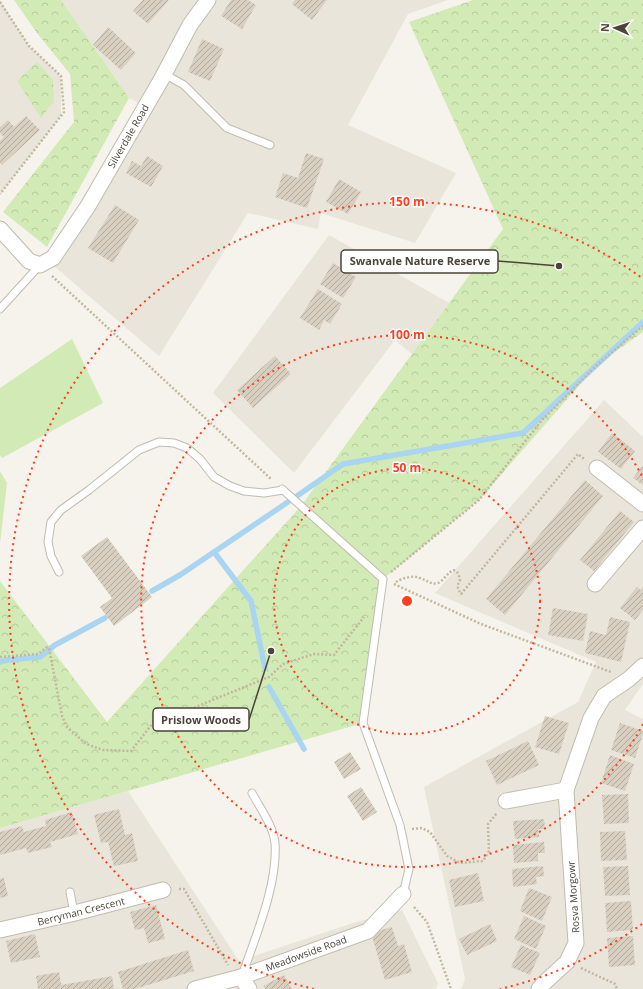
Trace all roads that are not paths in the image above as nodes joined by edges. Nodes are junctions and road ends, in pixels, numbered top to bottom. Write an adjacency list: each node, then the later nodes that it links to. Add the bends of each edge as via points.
1 (208, 0): 2 (street, Silverdale Road, via 190,24)
2 (164, 74): 3 (lane, via 184,85 227,128); 5 (street, Silverdale Road, via 88,206 53,258)
3 (270, 146)
4 (0, 229): 5 (street, via 29,261)
5 (40, 265): 6 (lane)
6 (0, 309)
7 (597, 468): 8 (street)
8 (643, 504)
9 (643, 528): 11 (street)
10 (59, 572): 18 (lane, via 51,556 48,542 51,522 61,510 140,450 159,442 174,443 187,448 200,459 214,477 230,486 244,491 264,493 282,490 383,579 363,723 400,825 409,869)
11 (595, 584)
12 (643, 666): 13 (street, Rosva Morgowr, via 604,696 591,718)
13 (566, 790): 15 (street); 23 (street, Rosva Morgowr, via 576,942 567,962)
14 (252, 793): 21 (lane, via 268,822 275,842 273,876)
15 (506, 801)
16 (163, 890): 19 (street, Berryman Crescent)
17 (70, 892): 19 (lane)
18 (403, 894): 21 (street, Meadowside Road, via 368,931)
19 (74, 913): 20 (street, Berryman Crescent)
20 (0, 930)
21 (242, 981): 22 (street, Meadowside Road)
22 (195, 989)
23 (539, 989)

